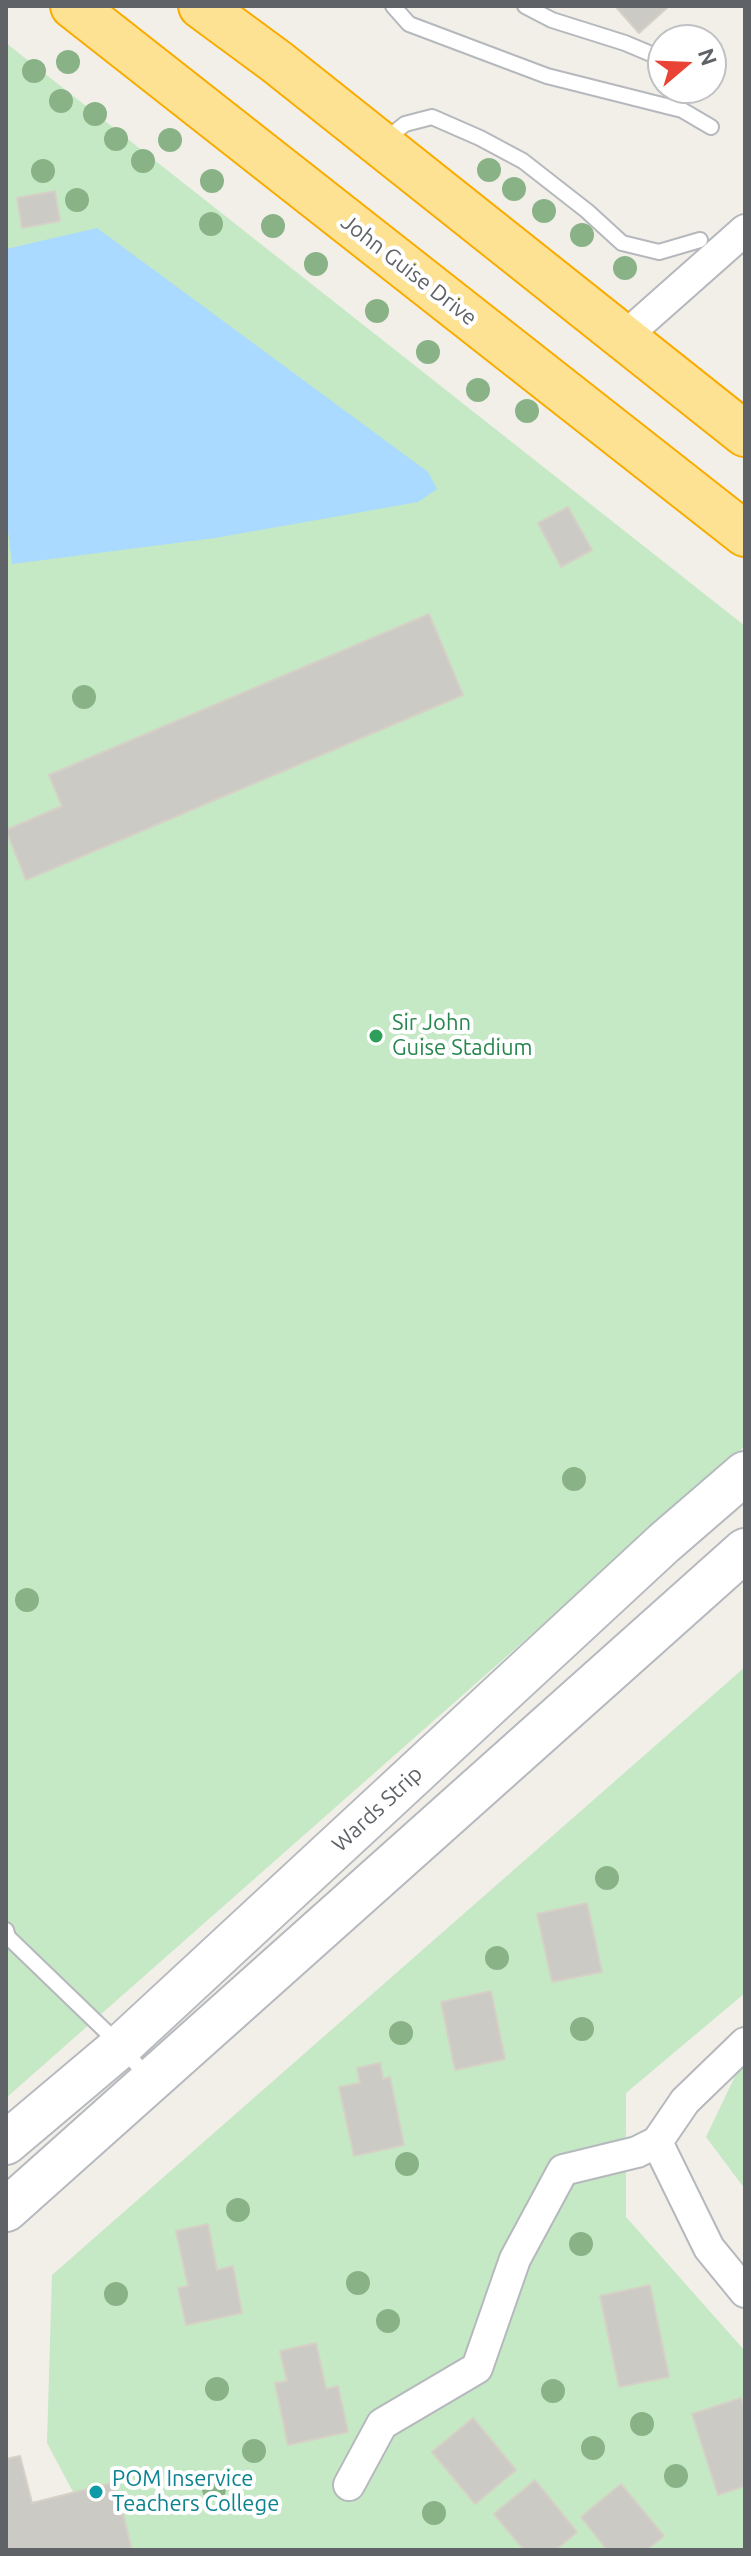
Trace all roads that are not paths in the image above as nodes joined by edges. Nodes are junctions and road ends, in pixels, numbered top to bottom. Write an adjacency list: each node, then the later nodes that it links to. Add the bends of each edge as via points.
1 (73, 6): 12 (highway, John Guise Drive)
2 (201, 6): 7 (highway)
3 (393, 6): 6 (lane, via 409,24 547,76 682,110)
4 (525, 6): 5 (lane)
5 (647, 52)
6 (711, 127)
7 (379, 144): 9 (lane, via 405,124 432,117 523,161 622,243 659,252); 10 (highway)
8 (745, 230): 10 (street)
9 (700, 240)
10 (622, 339): 11 (highway)
11 (745, 434)
12 (745, 534)
13 (745, 1473): 17 (street, Wards Strip)
14 (745, 1550): 18 (street)
15 (6, 1930): 17 (lane)
16 (745, 2043): 19 (street, via 685,2101)
17 (121, 2046): 18 (lane); 20 (street, Wards Strip)
18 (151, 2081): 21 (street)
19 (657, 2142): 22 (street, via 709,2248); 23 (street, via 563,2170 515,2259 477,2368 382,2424)
20 (6, 2143)
21 (6, 2210)
22 (745, 2292)
23 (349, 2485)

